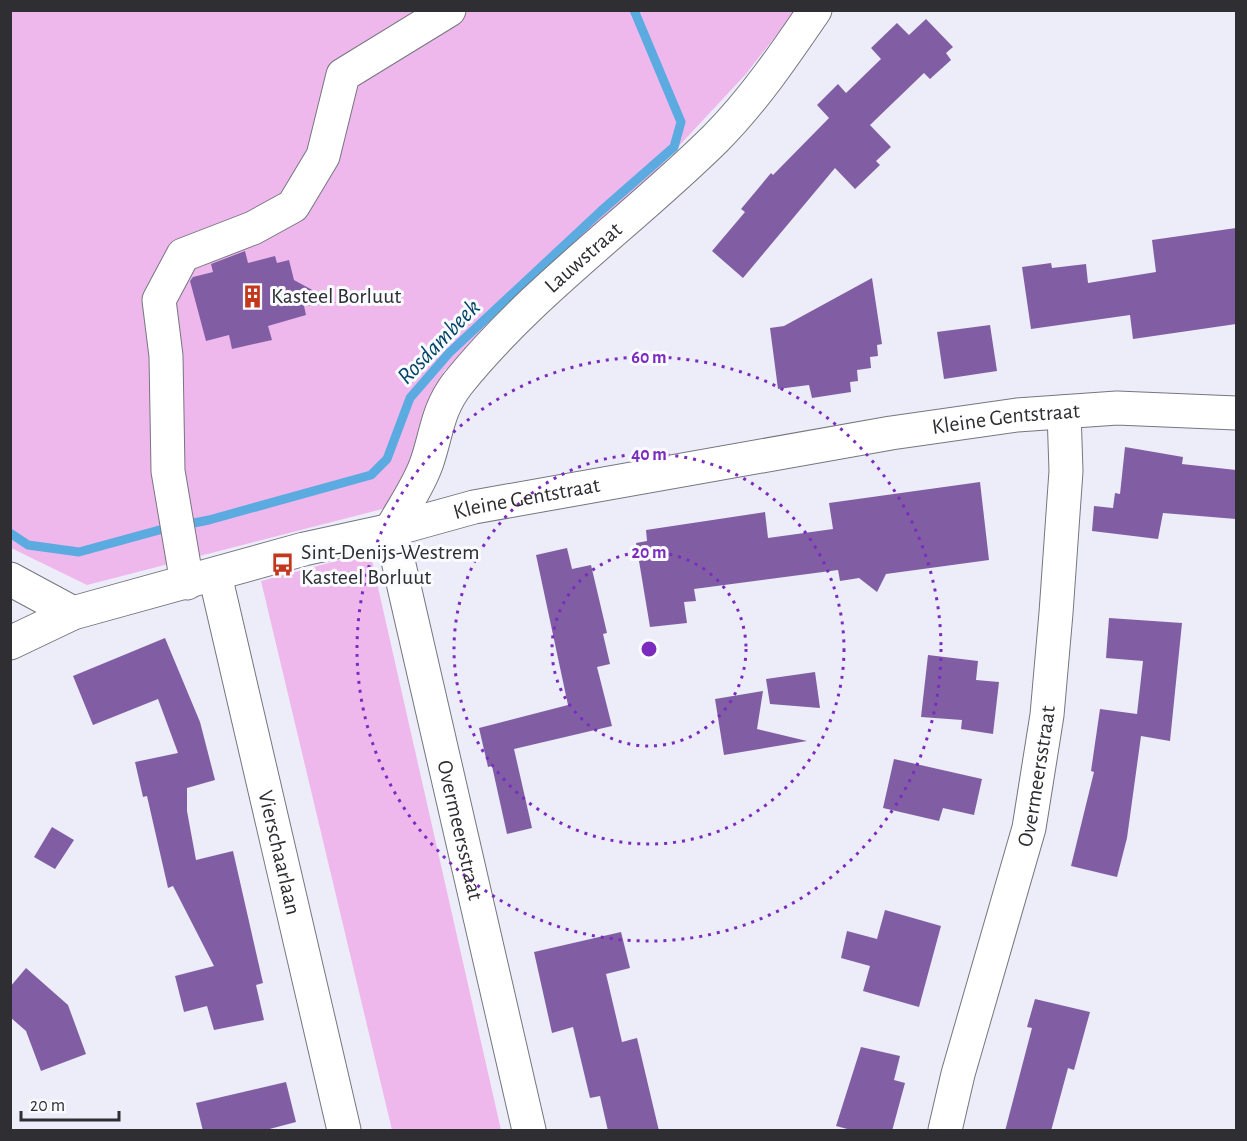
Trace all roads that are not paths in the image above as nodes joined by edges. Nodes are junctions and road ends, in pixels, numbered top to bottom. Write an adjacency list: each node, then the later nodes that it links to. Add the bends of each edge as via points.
1 (449, 10): 7 (street, Vierschaarlaan, via 343,75 323,156 293,206 253,228 183,255 159,300 166,356 168,471)
2 (815, 10): 5 (street, Lauwstraat, via 778,64 716,138 515,319 456,385 436,423 427,463)
3 (1064, 412): 4 (street, Kleine Gentstraat, via 1117,408); 5 (street, Kleine Gentstraat, via 891,433 679,470 474,507); 12 (street, Overmeersstraat, via 1066,471 1056,613 1047,715 1029,828)
4 (1236, 413)
5 (391, 530): 7 (street, Kleine Gentstraat, via 304,549); 11 (street, Overmeersstraat)
6 (10, 579): 8 (street)
7 (201, 579): 8 (street, Kleine Gentstraat); 10 (street, Vierschaarlaan)
8 (73, 613): 9 (street, Kleine Gentstraat)
9 (10, 643)
10 (344, 1131)
11 (528, 1131)
12 (945, 1131)

